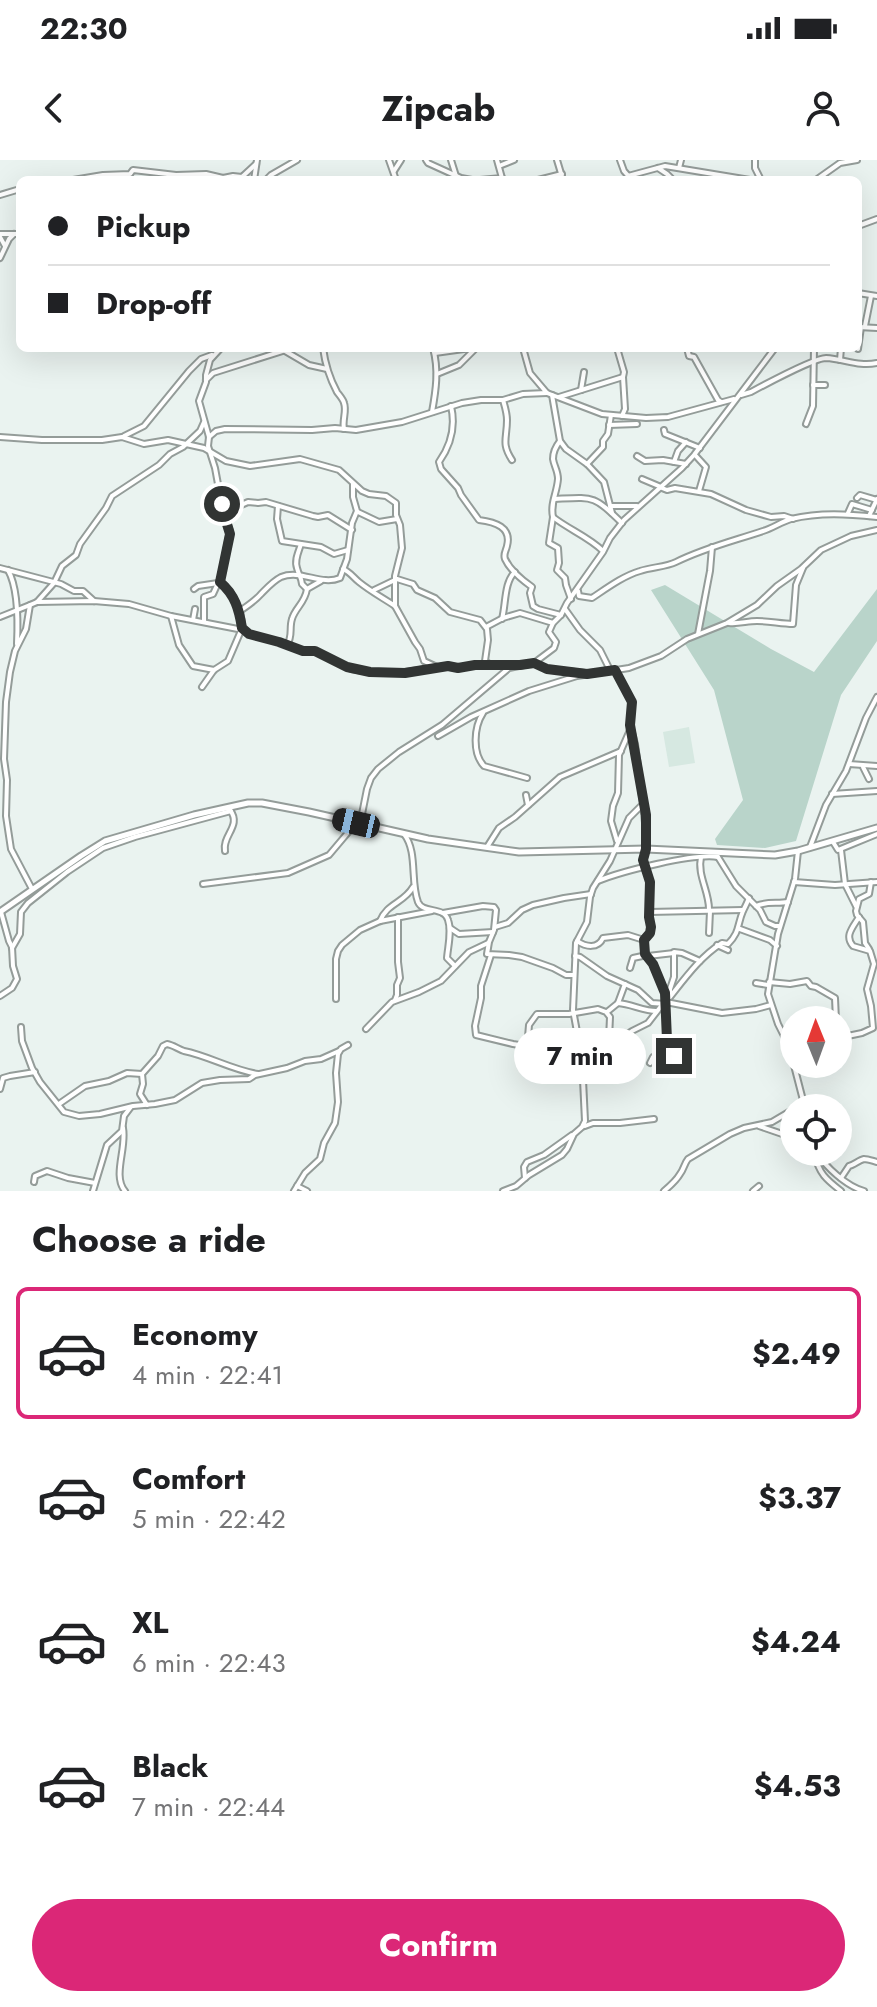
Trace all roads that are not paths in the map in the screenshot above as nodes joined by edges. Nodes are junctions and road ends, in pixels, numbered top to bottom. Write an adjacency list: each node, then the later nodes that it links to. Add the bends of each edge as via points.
1 (297, 160): 16 (street)
2 (389, 160): 13 (street)
3 (401, 160): 13 (street)
4 (426, 160): 18 (street)
5 (514, 160): 9 (street)
6 (681, 160): 12 (street)
7 (755, 160): 10 (street)
8 (857, 160): 24 (street, via 840,163)
9 (498, 163)
10 (754, 167): 22 (street); 23 (street)
11 (658, 168): 12 (street); 19 (street); 20 (street)
12 (679, 168): 21 (street)
13 (394, 171): 17 (street)
14 (95, 176): 15 (street, via 133,170)
15 (214, 176)
16 (270, 176)
17 (395, 176)
18 (455, 176)
19 (636, 176)
20 (669, 176)
21 (719, 176)
22 (751, 176)
23 (759, 176)
24 (822, 176)
25 (16, 235): 27 (street)
26 (0, 236): 27 (street)
27 (5, 246): 28 (street)
28 (0, 258)
29 (874, 296): 30 (street)
30 (862, 327): 31 (street)
31 (877, 328)
32 (273, 352): 49 (street)
33 (287, 352): 47 (street)
34 (324, 352): 47 (street)
35 (434, 352): 50 (street)
36 (471, 352): 50 (street, via 461,364)
37 (524, 352): 55 (street, via 532,376)
38 (618, 352): 51 (street)
39 (688, 352): 59 (street)
40 (772, 352): 57 (street)
41 (814, 352): 44 (street)
42 (841, 352): 45 (street)
43 (215, 354): 49 (street); 71 (street, via 201,359 141,429)
44 (815, 360): 45 (street); 52 (street); 57 (street)
45 (840, 360): 46 (street)
46 (877, 363)
47 (327, 369): 68 (street, via 344,403)
48 (584, 372): 54 (street)
49 (208, 374): 64 (street, via 199,401)
50 (437, 374): 61 (street)
51 (623, 377): 54 (street); 63 (street)
52 (813, 385): 53 (street); 66 (street)
53 (825, 385)
54 (581, 390): 56 (street)
55 (549, 394): 56 (street); 58 (street); 73 (street)
56 (558, 397): 62 (street)
57 (738, 397): 59 (street); 76 (street)
58 (503, 400): 60 (street); 80 (street, via 505,449)
59 (721, 402): 63 (street, via 668,417)
60 (451, 406): 61 (street); 115 (street, via 453,433 439,466 480,521 503,526 508,541 505,559)
61 (432, 412): 68 (street, via 391,424)
62 (611, 415): 63 (street); 67 (street)
63 (622, 416)
64 (204, 422): 72 (street); 75 (street)
65 (637, 424): 67 (street)
66 (806, 424)
67 (609, 425): 82 (street, via 603,447)
68 (344, 429): 72 (street, via 225,429)
69 (664, 430): 74 (street)
70 (0, 437): 71 (street)
71 (122, 437): 75 (street, via 144,444)
72 (209, 437): 77 (street)
73 (560, 441): 82 (street); 89 (street, via 553,459 558,476)
74 (686, 442): 76 (street); 81 (street)
75 (187, 444): 77 (street); 119 (street, via 112,496)
76 (700, 448): 78 (street)
77 (210, 451): 85 (street, via 250,466 300,459 339,470); 120 (street, via 230,534)
78 (694, 455): 83 (street); 87 (street, via 706,467)
79 (637, 456): 81 (street)
80 (512, 460)
81 (674, 462): 83 (street)
82 (587, 464): 93 (street, via 604,482)
83 (686, 464): 86 (street)
84 (642, 479): 86 (street)
85 (353, 484): 95 (street); 101 (street, via 392,499)
86 (661, 487): 87 (street); 94 (street)
87 (699, 491): 102 (street, via 746,510)
88 (857, 498): 90 (street)
89 (555, 499): 91 (street, via 583,497); 99 (street)
90 (877, 499): 98 (street)
91 (604, 505): 93 (street); 96 (street)
92 (278, 506): 103 (street, via 245,503); 105 (street, via 328,515); 107 (street, via 281,539)
93 (611, 506): 94 (street); 96 (street)
94 (639, 506): 104 (street)
95 (357, 512): 101 (street, via 379,522); 105 (street)
96 (612, 513): 104 (street)
97 (848, 513): 98 (street); 98 (street, via 852,504); 102 (street)
98 (870, 513): 100 (street)
99 (553, 517): 110 (street); 125 (street, via 549,543 558,547 557,570)
100 (877, 517)
101 (397, 519): 118 (street, via 402,548)
102 (793, 519): 108 (street)
103 (228, 520)
104 (622, 523): 110 (street)
105 (352, 530): 109 (street)
106 (877, 530): 111 (street, via 821,550)
107 (301, 544): 109 (street, via 334,554); 116 (street, via 296,559)
108 (712, 547): 121 (street, via 638,571 593,598 578,595); 144 (street)
109 (348, 550): 113 (street)
110 (603, 552): 121 (street)
111 (804, 566): 141 (street); 141 (street, via 796,585 793,624)
112 (0, 568): 114 (street)
113 (343, 568): 117 (street, via 337,580); 124 (street)
114 (8, 570): 119 (street); 130 (street)
115 (516, 572): 134 (street, via 532,587 533,606); 137 (street, via 508,583)
116 (301, 575): 117 (street); 123 (street); 133 (street, via 278,579)
117 (324, 580): 123 (street)
118 (394, 580): 124 (street); 129 (street); 142 (street, via 413,584 450,612 477,618)
119 (54, 583): 126 (street, via 85,592); 127 (street)
120 (219, 583): 122 (street); 133 (street); 139 (street, via 204,597)
121 (578, 587): 125 (street)
122 (194, 589)
123 (307, 589): 145 (street, via 292,618)
124 (374, 590): 129 (street)
125 (571, 599): 132 (street)
126 (94, 601): 127 (street); 135 (street)
127 (37, 602): 128 (street)
128 (30, 605): 130 (street); 146 (street)
129 (395, 606): 150 (street, via 425,662)
130 (16, 609): 136 (street); 146 (street)
131 (195, 609): 138 (street)
132 (565, 609): 134 (street); 152 (street)
133 (240, 611): 143 (street)
134 (561, 615): 140 (street)
135 (171, 616): 138 (street); 151 (street, via 179,645 193,666)
136 (0, 617)
137 (502, 619): 140 (street, via 521,613); 142 (street)
138 (193, 620): 139 (street)
139 (204, 622): 143 (street)
140 (553, 623): 147 (street, via 549,632 555,647)
141 (728, 623): 144 (street)
142 (486, 627): 149 (street, via 485,661)
143 (243, 630): 145 (street); 151 (street, via 228,661)
144 (698, 634): 152 (street, via 661,656)
145 (287, 645): 150 (street, via 359,670 405,673)
146 (17, 646): 191 (street, via 6,702 6,816 11,849)
147 (534, 663): 148 (street); 153 (street)
148 (520, 665): 149 (street); 171 (street, via 502,673 442,725 378,769)
149 (493, 666): 150 (street)
150 (440, 667)
151 (214, 670): 154 (street)
152 (612, 671): 153 (street); 157 (street, via 632,702)
153 (587, 674): 156 (street)
154 (202, 687)
155 (877, 697): 160 (street)
156 (484, 711): 158 (street); 163 (street, via 476,731 480,763)
157 (631, 725): 159 (street); 168 (street)
158 (438, 736)
159 (621, 751): 169 (street, via 561,776); 175 (street, via 611,821)
160 (849, 764): 161 (street); 166 (street)
161 (862, 765): 162 (street); 164 (street)
162 (877, 766)
163 (527, 778)
164 (869, 779)
165 (877, 791): 166 (street)
166 (832, 794): 177 (street)
167 (526, 795): 169 (street)
168 (643, 804): 175 (street, via 630,817); 178 (street)
169 (528, 805): 176 (street, via 499,828)
170 (229, 809): 171 (main road, via 262,803); 180 (street, via 234,822); 191 (main road, via 105,841); 216 (street, via 103,848 25,906)
171 (358, 824): 173 (main road); 188 (street, via 329,855 288,873)
172 (877, 831): 174 (main road); 179 (street)
173 (403, 834): 176 (main road); 190 (street, via 409,843)
174 (833, 842): 177 (main road); 179 (street)
175 (617, 847): 176 (main road, via 529,852); 178 (main road); 185 (street)
176 (486, 848)
177 (810, 848): 181 (main road)
178 (646, 849): 182 (main road); 184 (street)
179 (841, 850): 189 (street)
180 (225, 851)
181 (798, 851): 182 (main road); 186 (street)
182 (717, 855): 183 (street); 193 (street)
183 (701, 857): 184 (street); 199 (street)
184 (646, 868): 185 (street); 201 (street)
185 (596, 882): 192 (street)
186 (794, 882): 189 (street); 194 (street)
187 (874, 882): 189 (street); 196 (street)
188 (203, 884)
189 (845, 884): 196 (street)
190 (413, 886): 197 (street, via 420,906); 205 (street)
191 (32, 891): 200 (main road)
192 (591, 894): 209 (street, via 533,905); 212 (street, via 587,922)
193 (749, 898): 195 (street); 198 (street)
194 (788, 902): 195 (street); 206 (street)
195 (756, 906): 206 (street, via 766,922)
196 (856, 906): 204 (street)
197 (432, 910): 202 (street); 203 (street)
198 (743, 910): 199 (street); 208 (street)
199 (708, 911): 201 (street); 210 (street)
200 (0, 912): 216 (street)
201 (649, 912): 211 (street, via 651,931)
202 (443, 913): 207 (street); 209 (street, via 489,905 496,909)
203 (398, 916): 205 (street); 233 (street, via 400,978)
204 (859, 917): 218 (street); 218 (street, via 849,932 850,942)
205 (380, 921): 232 (street, via 360,930 338,951)
206 (780, 926): 215 (street)
207 (449, 927): 209 (street, via 459,934); 224 (street, via 447,958)
208 (739, 929): 214 (street, via 730,943); 215 (street)
209 (494, 930): 213 (street)
210 (709, 933)
211 (644, 940): 212 (street, via 626,935 603,938 595,946); 222 (street)
212 (576, 941): 221 (street)
213 (489, 942): 220 (street); 224 (street)
214 (717, 945): 217 (street); 223 (street)
215 (777, 946): 228 (street)
216 (12, 948): 231 (street, via 17,981)
217 (728, 950)
218 (870, 951): 245 (street, via 872,1029)
219 (674, 953): 222 (street); 223 (street); 234 (street)
220 (491, 955): 226 (street, via 522,957); 247 (street, via 475,1034)
221 (575, 956): 226 (street); 229 (street)
222 (647, 956): 225 (street, via 633,958); 234 (street)
223 (700, 961): 234 (street)
224 (455, 966): 233 (street, via 439,982)
225 (630, 968)
226 (573, 975): 240 (street)
227 (756, 983): 228 (street)
228 (769, 983): 230 (street); 237 (street, via 806,980 835,998)
229 (625, 984): 234 (street, via 652,1003); 235 (street)
230 (768, 995): 236 (street); 238 (street)
231 (0, 996)
232 (336, 999)
233 (395, 1000): 244 (street)
234 (667, 1002): 238 (street, via 722,1013); 239 (street); 251 (street, via 667,1040 675,1060 653,1057)
235 (618, 1003): 239 (street); 241 (street)
236 (771, 1005): 238 (street); 242 (street)
237 (836, 1006)
238 (759, 1008)
239 (656, 1011): 248 (street, via 647,1024)
240 (573, 1013): 241 (street); 247 (street, via 536,1014); 250 (street)
241 (607, 1013): 248 (street)
242 (780, 1023)
243 (21, 1027): 252 (street)
244 (366, 1029)
245 (852, 1035)
246 (348, 1045): 249 (street)
247 (524, 1045): 250 (street)
248 (612, 1046): 253 (street)
249 (339, 1051): 255 (street); 279 (street, via 335,1123 320,1159)
250 (581, 1055): 266 (street, via 585,1121)
251 (650, 1063)
252 (35, 1072): 256 (street, via 3,1078); 257 (street)
253 (597, 1073)
254 (142, 1074): 255 (street, via 169,1044); 257 (street, via 127,1073 85,1086); 258 (street, via 140,1094)
255 (259, 1074): 258 (street, via 248,1080 206,1082 177,1100)
256 (0, 1089)
257 (59, 1104): 260 (street, via 64,1112 79,1116)
258 (147, 1105): 259 (street)
259 (131, 1106): 260 (street); 261 (street)
260 (120, 1109): 261 (street)
261 (124, 1117): 264 (street)
262 (780, 1117): 265 (street)
263 (654, 1119): 266 (street, via 593,1123)
264 (123, 1126): 277 (street, via 107,1145); 282 (street, via 119,1175)
265 (759, 1126): 267 (street); 275 (street, via 737,1131 688,1159)
266 (580, 1129): 268 (street)
267 (780, 1133)
268 (574, 1134): 272 (street, via 562,1155); 272 (street, via 527,1162)
269 (877, 1162): 273 (street, via 866,1159 850,1165)
270 (817, 1166): 289 (street)
271 (828, 1166): 273 (street)
272 (525, 1178): 276 (street)
273 (841, 1178): 280 (street)
274 (34, 1182): 277 (street, via 47,1171)
275 (675, 1182): 286 (street); 287 (street)
276 (519, 1183): 284 (street); 285 (street)
277 (96, 1184): 281 (street)
278 (759, 1186): 288 (street)
279 (296, 1188): 283 (street)
280 (856, 1190): 290 (street)
281 (93, 1191)
282 (125, 1191)
283 (307, 1191)
284 (503, 1191)
285 (518, 1191)
286 (664, 1191)
287 (671, 1191)
288 (753, 1191)
289 (841, 1191)
290 (864, 1191)

